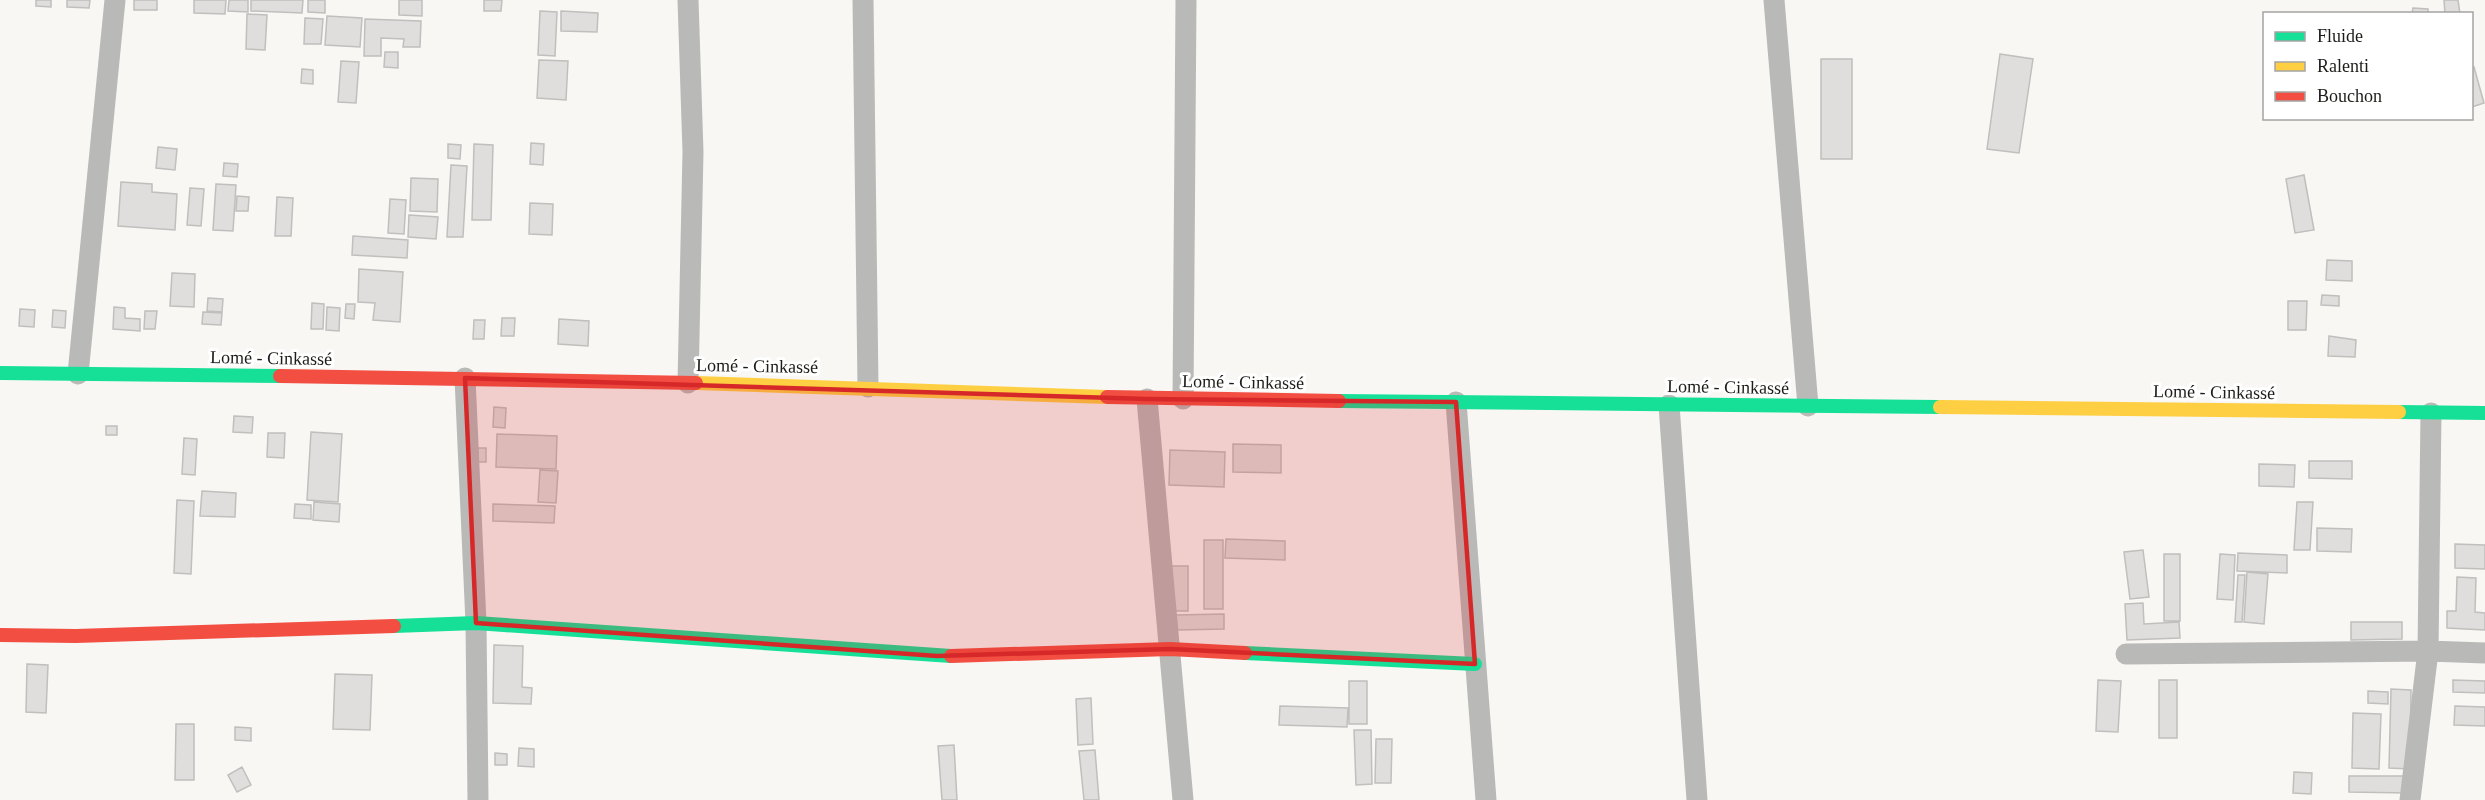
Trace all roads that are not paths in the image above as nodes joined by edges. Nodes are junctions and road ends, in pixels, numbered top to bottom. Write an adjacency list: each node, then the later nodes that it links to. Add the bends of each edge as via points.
1 (115, 0): 7 (street)
2 (688, 0): 9 (street, via 693,152)
3 (863, 0): 10 (street)
4 (1186, 0): 12 (street)
5 (1774, 0): 15 (street)
6 (0, 373): 7 (main road, Lomé - Cinkassé)
7 (78, 374): 8 (main road, Lomé - Cinkassé)
8 (465, 378): 9 (main road, Lomé - Cinkassé); 18 (street)
9 (688, 383): 10 (main road, Lomé - Cinkassé)
10 (868, 387): 11 (main road, Lomé - Cinkassé)
11 (1147, 399): 12 (main road, Lomé - Cinkassé); 20 (street)
12 (1184, 399): 13 (main road, Lomé - Cinkassé)
13 (1456, 402): 14 (main road, Lomé - Cinkassé); 24 (street)
14 (1669, 405): 15 (main road, Lomé - Cinkassé); 28 (street)
15 (1808, 406): 16 (main road, Lomé - Cinkassé)
16 (2431, 413): 17 (main road, Lomé - Cinkassé); 21 (street)
17 (2485, 413)
18 (476, 623): 19 (main road); 20 (main road, via 937,656); 25 (street)
19 (0, 635)
20 (1170, 649): 24 (main road); 26 (street)
21 (2428, 651): 22 (street); 23 (street); 29 (street)
22 (2485, 653)
23 (2126, 654)
24 (1475, 664): 27 (street)
25 (478, 800)
26 (1183, 800)
27 (1486, 800)
28 (1697, 800)
29 (2410, 800)

